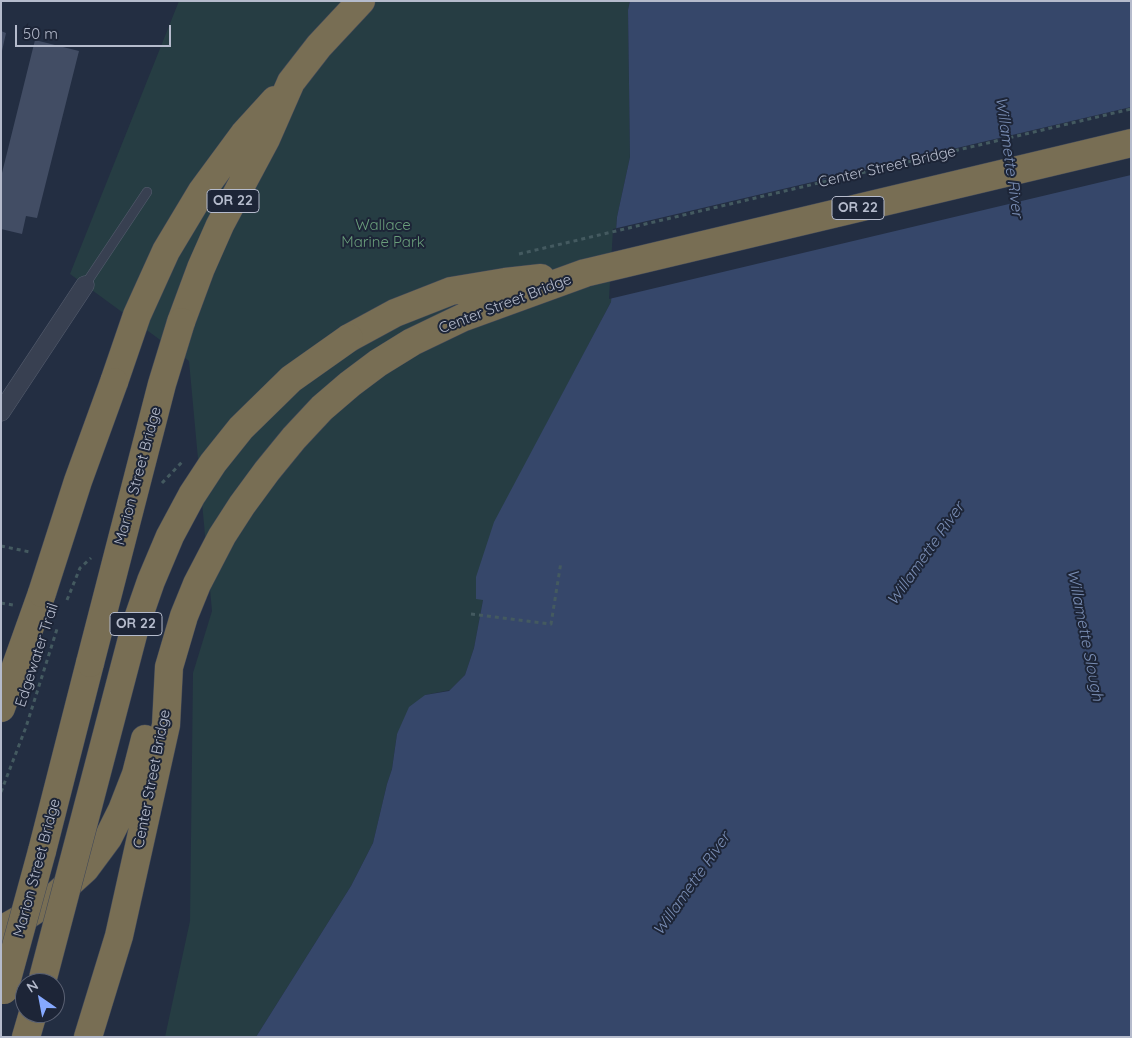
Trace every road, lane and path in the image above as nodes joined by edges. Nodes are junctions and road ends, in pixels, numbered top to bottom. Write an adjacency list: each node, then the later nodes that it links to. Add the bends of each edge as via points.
1 (361, 1): 2 (highway, Marion Street Bridge / OR 22, via 318,46)
2 (291, 82): 12 (highway, bridge, via 223,162 166,251 137,315 78,481); 20 (highway, Marion Street Bridge / OR 22, bridge, via 266,139 220,225 181,322)
3 (1131, 109): 6 (path, Center Street Bridge)
4 (1131, 143): 7 (highway, Center Street Bridge / OR 22)
5 (146, 192): 8 (lane)
6 (517, 255)
7 (585, 273): 15 (highway, Center Street Bridge / OR 22, via 464,317 412,342 350,384 311,420 266,471 222,536 184,616); 19 (highway, Center Street Bridge / OR 22, bridge, via 451,291 395,313 349,338 291,378 241,428 213,463 170,536 134,627)
8 (85, 285): 9 (street)
9 (1, 412)
10 (92, 557): 12 (path, Edgewater Trail)
11 (561, 562): 13 (path, via 552,624)
12 (55, 597): 16 (highway)
13 (471, 614)
14 (58, 627): 17 (path, Edgewater Trail)
15 (169, 667): 18 (highway, via 149,721 136,774 108,838 85,869 52,899); 23 (highway, Center Street Bridge / OR 22, via 166,725 119,936)
16 (1, 708)
17 (1, 792)
18 (1, 930)
19 (44, 973)
20 (3, 996)
21 (30, 1023): 22 (highway)
22 (26, 1037)
23 (88, 1037)

